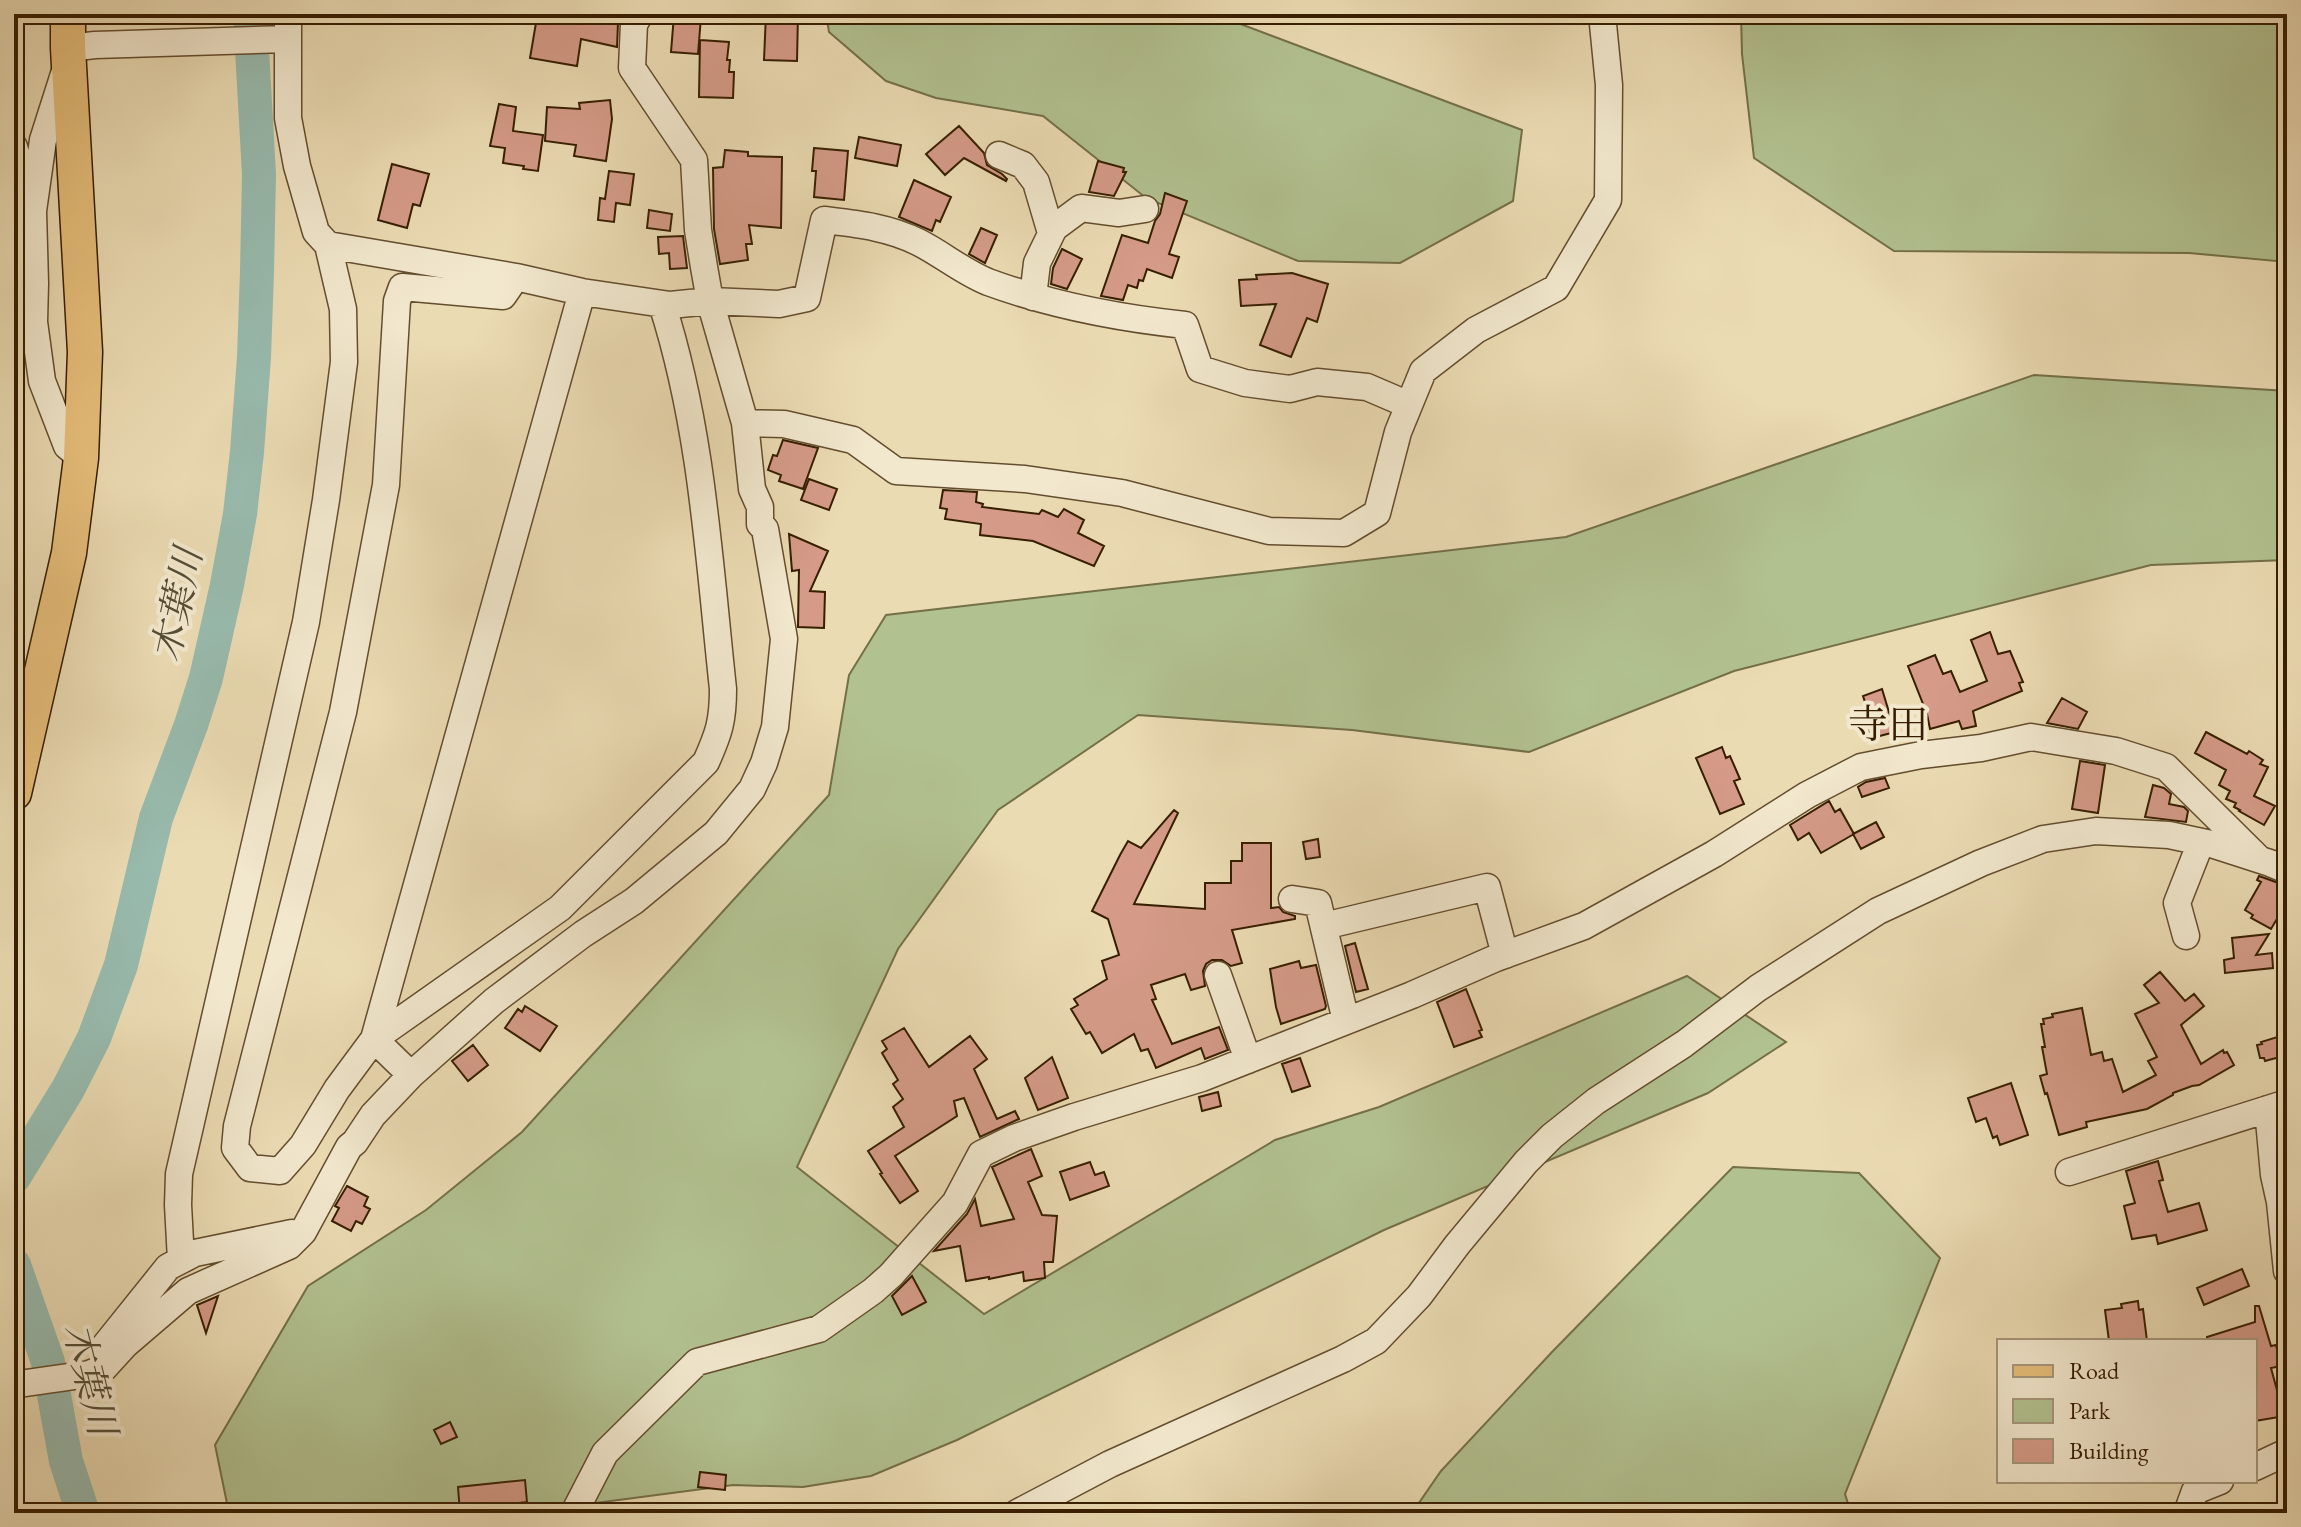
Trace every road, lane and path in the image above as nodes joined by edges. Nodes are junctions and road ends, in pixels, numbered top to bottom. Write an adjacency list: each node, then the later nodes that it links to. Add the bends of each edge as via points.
1 (68, 14): 5 (main road)
2 (640, 14): 16 (street, via 634,24 632,68 694,160)
3 (1602, 14): 18 (street, via 1609,85 1608,200 1556,288 1476,330 1423,371)
4 (284, 31): 5 (street); 11 (street, via 288,118 297,166 316,232)
5 (77, 50): 13 (street, via 43,140); 20 (main road, via 85,352)
6 (14, 147): 8 (street)
7 (999, 155): 10 (street, via 1023,165 1036,182)
8 (14, 186)
9 (1145, 209): 10 (street, via 1119,213 1081,208)
10 (1051, 233): 15 (street, via 1037,263)
11 (328, 245): 12 (street); 37 (street, via 343,309 344,362 326,500 306,622 179,1174)
12 (516, 277): 14 (street); 31 (street, via 503,296 402,287 397,301 386,485 343,712 237,1126 235,1148 250,1168 280,1171)
13 (24, 282): 20 (street, via 42,381 67,446)
14 (582, 292): 17 (street); 31 (street)
15 (1033, 297): 16 (street, via 984,280 881,227 824,220 807,298 779,304); 18 (street, via 1133,320 1185,325 1200,369 1245,383 1290,389 1317,382 1367,387)
16 (710, 301): 17 (street); 19 (street)
17 (662, 304): 31 (street, via 693,421 723,689 720,731 706,762 560,908)
18 (1409, 405): 19 (street, via 1377,513 1344,533 1269,531 1122,493 1025,479 896,471 853,440 784,424)
19 (745, 423): 33 (street, via 752,489 765,529 784,639 775,727 752,789 716,833 634,901 494,1001)
20 (81, 458): 21 (main road, via 69,553)
21 (14, 793)
22 (2201, 842): 23 (street); 27 (street, via 2177,903); 45 (street, via 2096,831 2043,839 1878,911 1758,988 1552,1136 1376,1341 1110,1464)
23 (2258, 858): 24 (street); 28 (street, via 2166,767 2116,751 2031,737 1861,767 1584,926)
24 (2287, 870)
25 (1292, 899): 26 (street, via 1318,903)
26 (1324, 926): 28 (street, via 1487,887); 30 (street)
27 (2186, 936)
28 (1505, 955): 30 (street)
29 (1218, 975): 32 (street)
30 (1346, 1021): 32 (street)
31 (374, 1039): 33 (street)
32 (1248, 1060): 44 (street, via 1014,1138 981,1154 955,1203 873,1291 819,1329 697,1362 605,1453)
33 (411, 1075): 36 (street, via 349,1147)
34 (2278, 1106): 35 (street); 38 (street, via 2274,1175)
35 (2069, 1172)
36 (303, 1232): 37 (street); 39 (street, via 289,1246 188,1291 104,1368)
37 (181, 1260): 39 (street, via 168,1267 95,1358)
38 (2287, 1271)
39 (93, 1372): 40 (street)
40 (16, 1385)
41 (2287, 1452): 42 (street)
42 (2257, 1466)
43 (2215, 1483): 46 (street, via 2195,1491)
44 (574, 1513)
45 (1017, 1513)
46 (2187, 1513)

